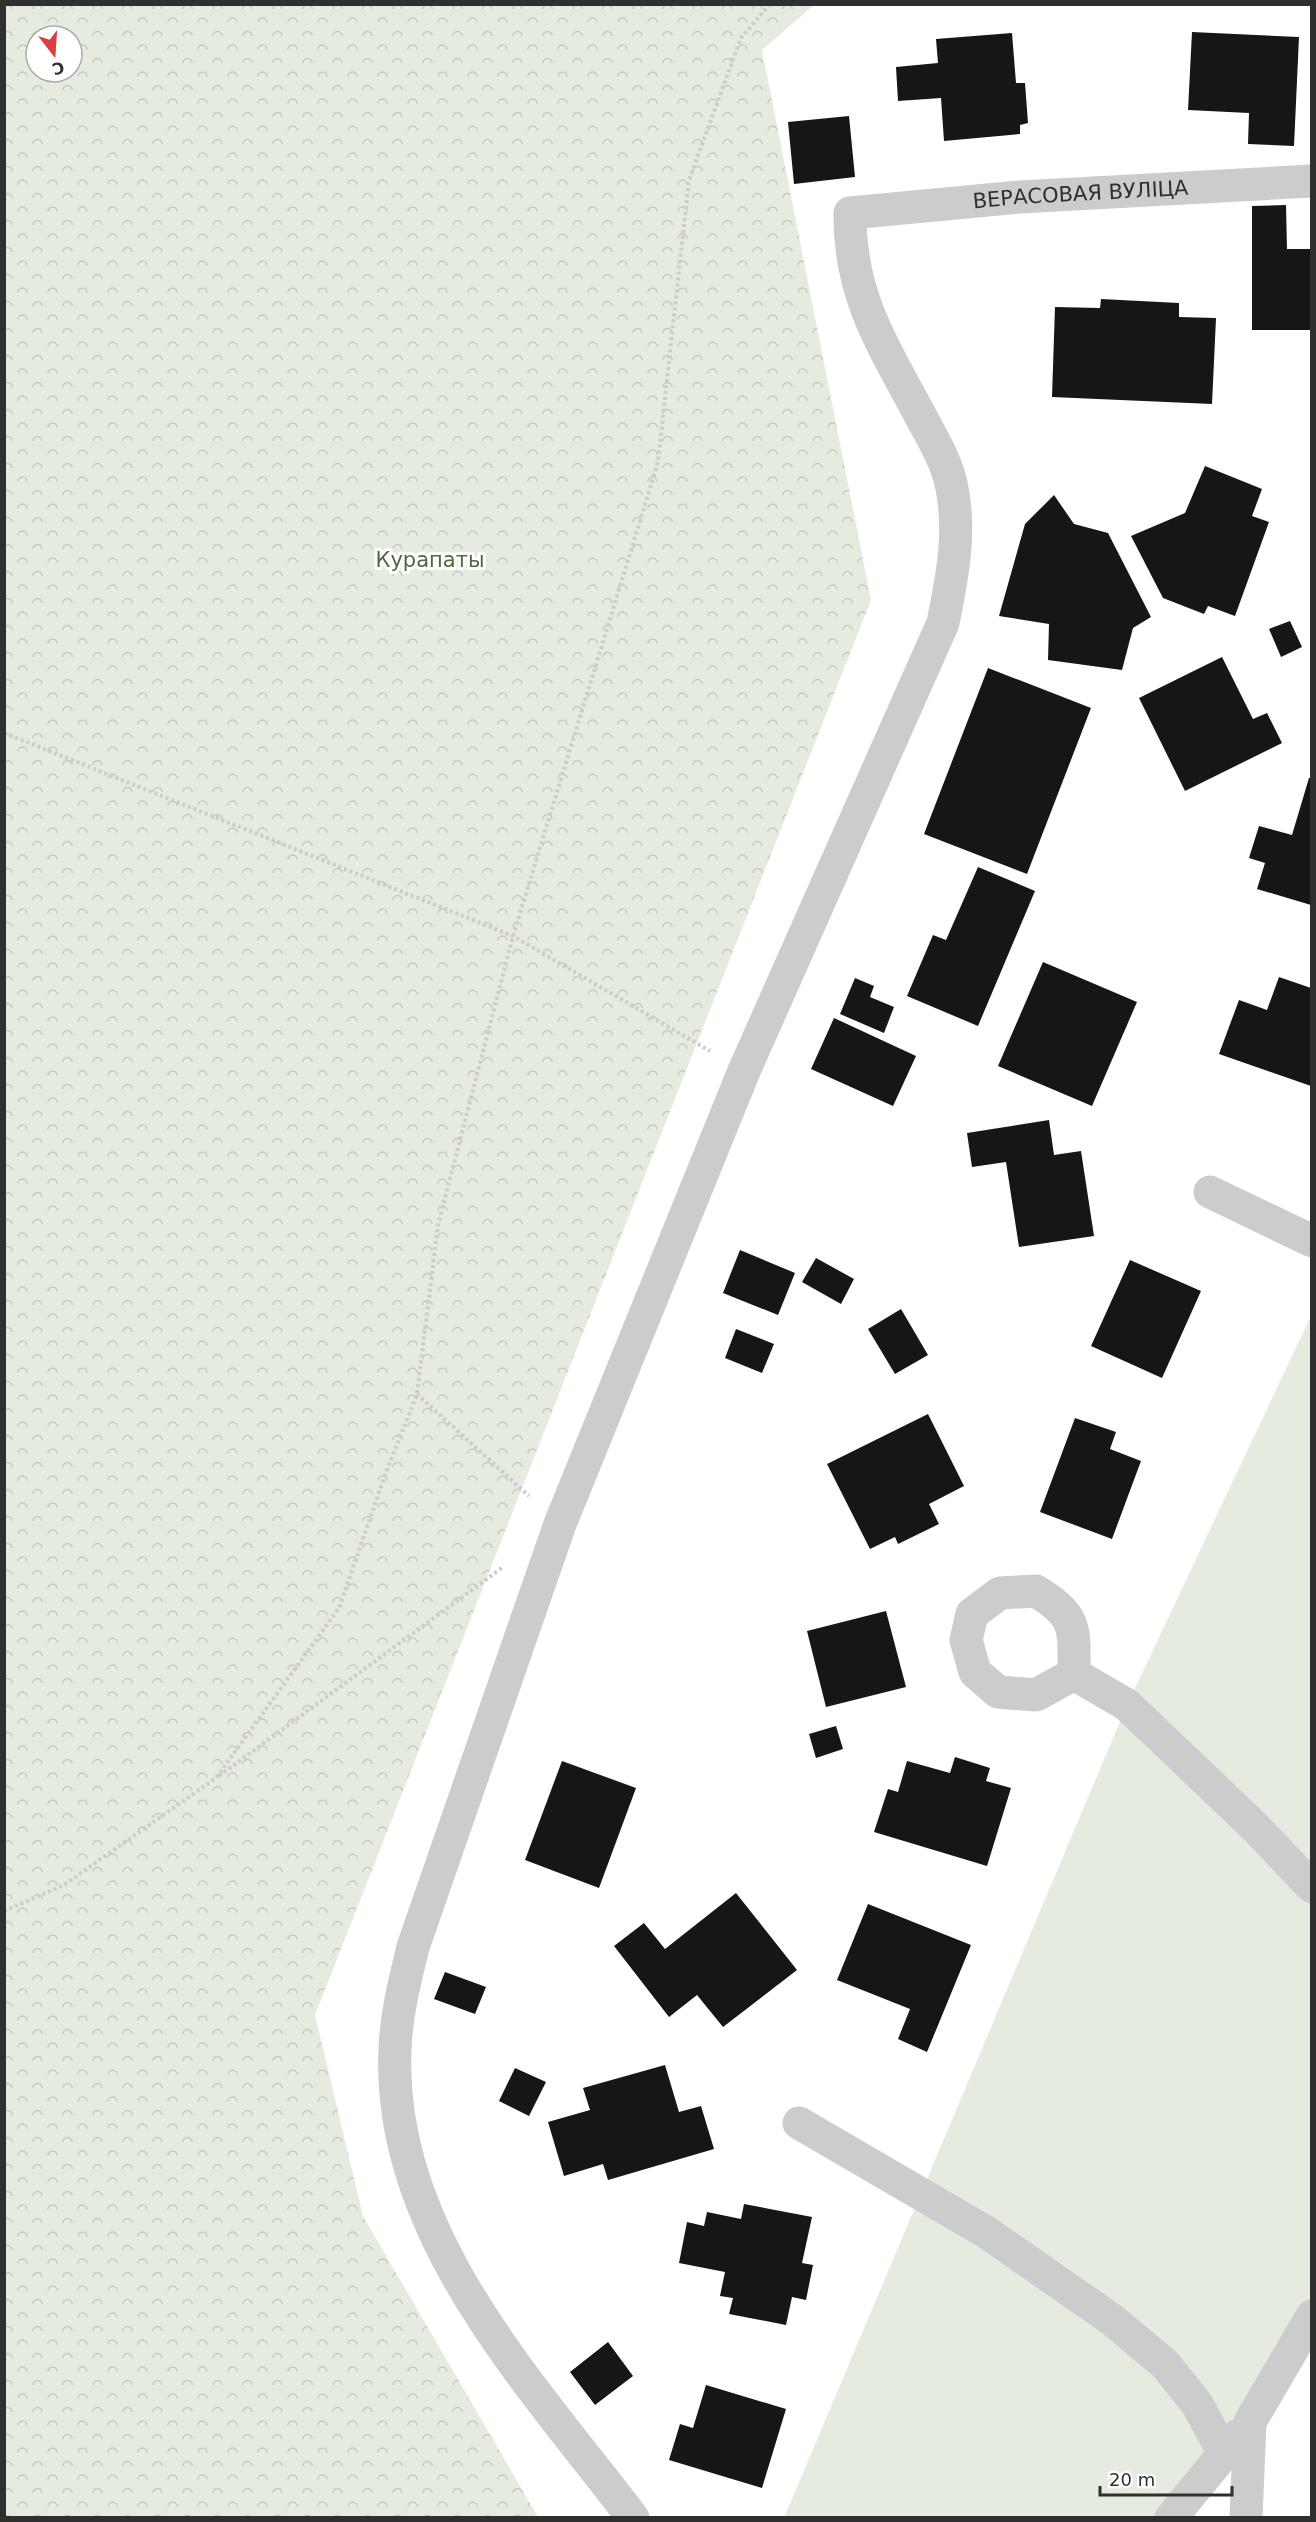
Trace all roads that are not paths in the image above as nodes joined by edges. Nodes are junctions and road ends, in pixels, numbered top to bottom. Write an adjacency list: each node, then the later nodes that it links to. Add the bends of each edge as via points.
1 (1311, 181): 10 (street, ВЕРАСОВАЯ ВУЛІЦА, via 1020,197 850,213 850,244 857,282 871,324 940,453 952,486 957,529 943,623 744,1071 560,1524 413,1947 399,2004 395,2050 397,2103 407,2158 420,2199 473,2305)
2 (1210, 1192): 3 (street)
3 (1311, 1241)
4 (1074, 1674): 5 (street, via 1127,1705 1255,1827)
5 (1311, 1887)
6 (799, 2123): 9 (street, via 986,2232 1111,2319 1165,2364 1197,2404)
7 (1311, 2316): 8 (street)
8 (1250, 2422): 9 (street); 12 (street)
9 (1223, 2452): 11 (street)
10 (633, 2517)
11 (1171, 2517)
12 (1246, 2517)

